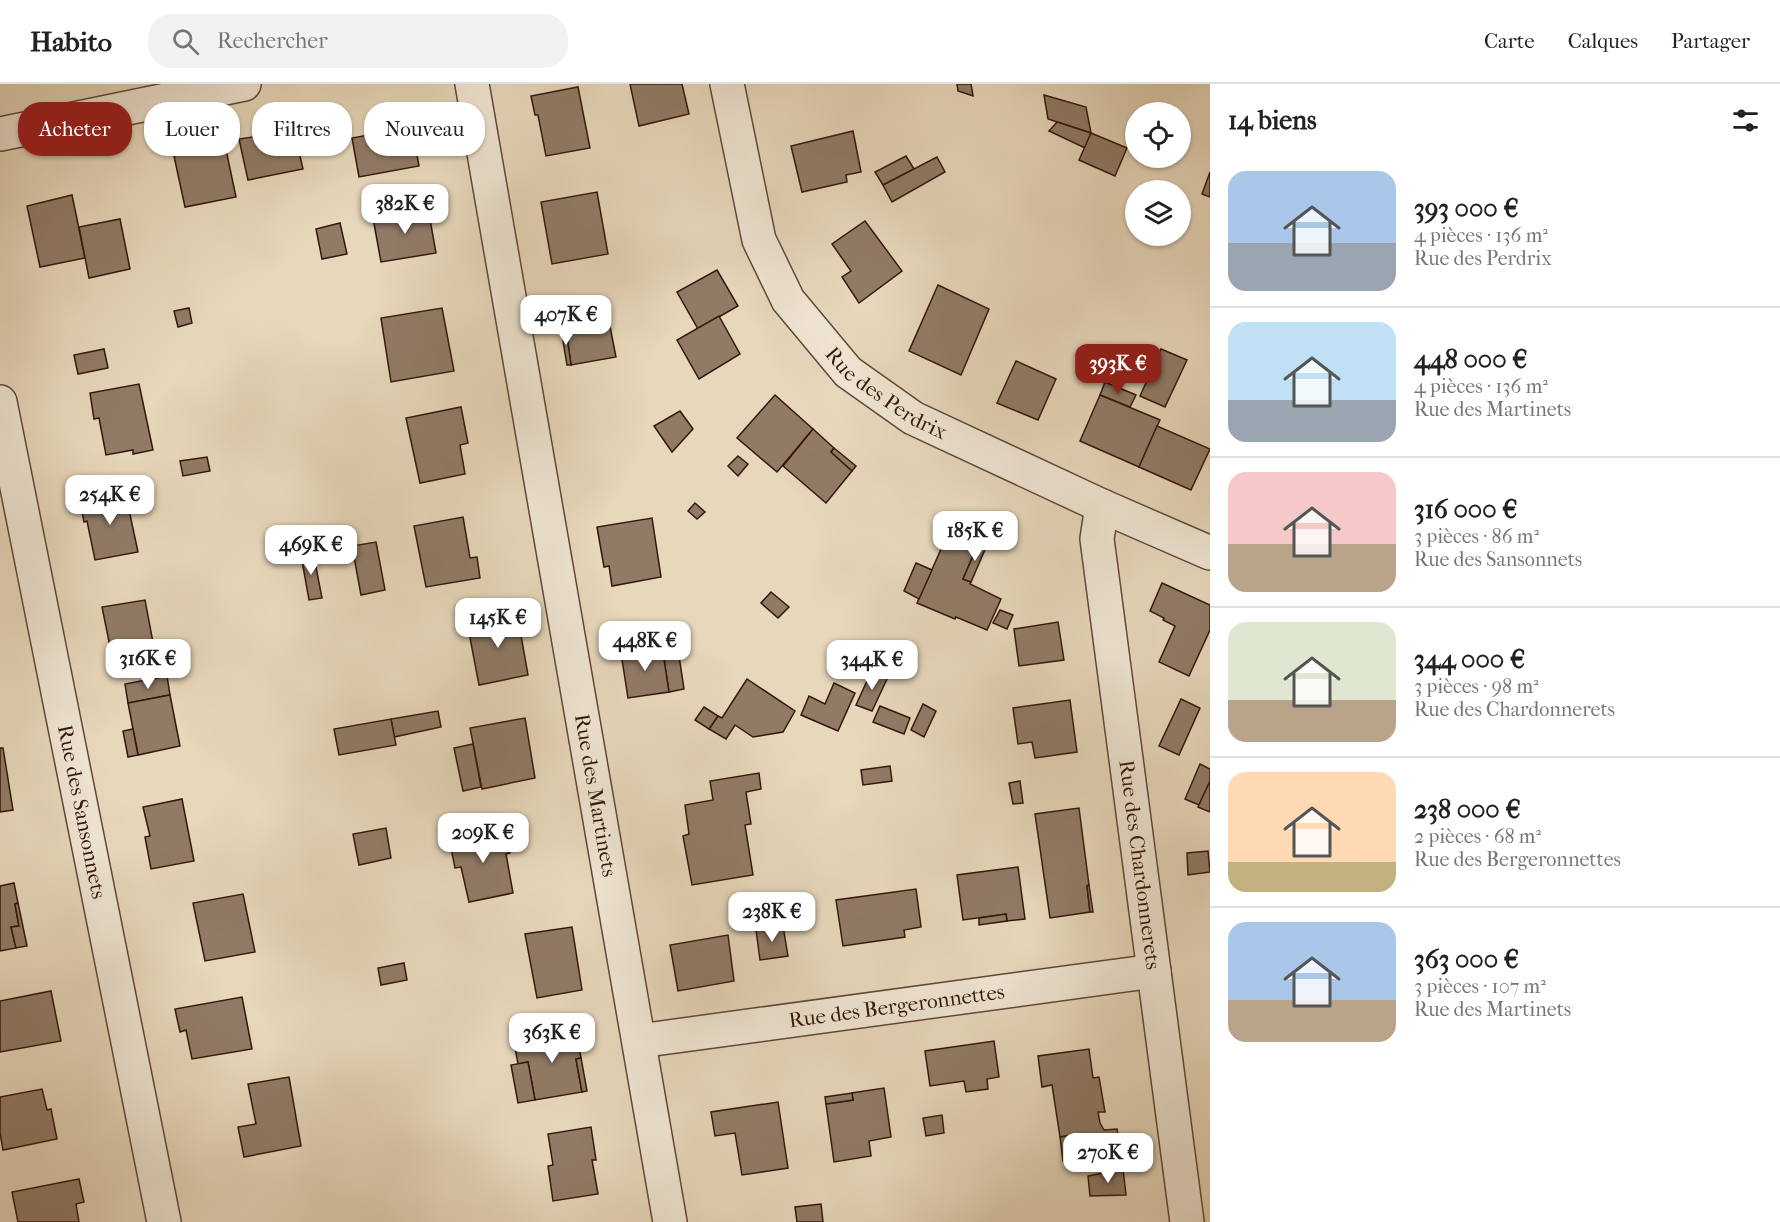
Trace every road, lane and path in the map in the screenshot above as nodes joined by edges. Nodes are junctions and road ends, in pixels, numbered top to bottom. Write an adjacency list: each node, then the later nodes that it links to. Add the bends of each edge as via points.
1 (244, 84): 4 (street)
2 (472, 84): 9 (street, Rue des Martinets)
3 (727, 84): 6 (street, Rue des Perdrix, via 759,240 788,300 848,372 913,418)
4 (0, 134)
5 (0, 402): 10 (street, Rue des Sansonnets)
6 (1102, 506): 7 (street, Rue des Perdrix); 8 (street, Rue des Chardonnerets, via 1097,539)
7 (1210, 553)
8 (1154, 971): 9 (street, Rue des Bergeronnettes); 12 (street, Rue des Chardonnerets)
9 (639, 1041): 11 (street, Rue des Martinets)
10 (164, 1222)
11 (670, 1222)
12 (1187, 1222)

